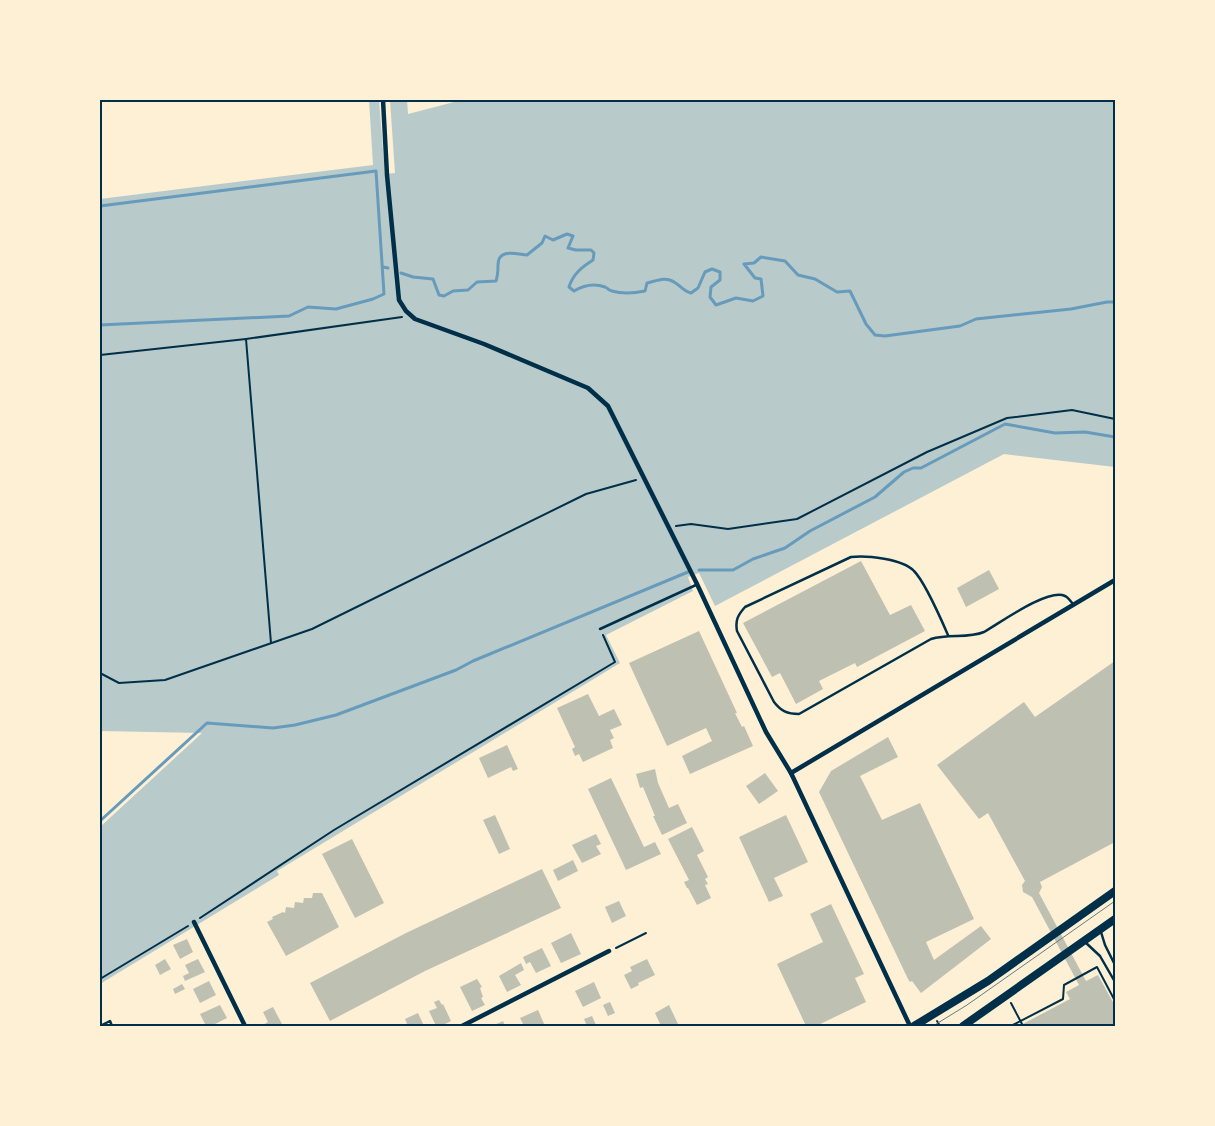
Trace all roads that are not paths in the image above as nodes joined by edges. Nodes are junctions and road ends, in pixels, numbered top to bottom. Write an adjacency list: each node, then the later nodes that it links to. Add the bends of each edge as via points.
1 (383, 100): 3 (street, via 399,300 406,312 415,319 588,388 608,406)
2 (1115, 580): 4 (street)
3 (697, 584): 5 (lane); 7 (street, via 766,732)
4 (1074, 604): 6 (lane, via 1066,596 1044,597 974,636); 7 (street)
5 (600, 629)
6 (948, 635): 6 (lane, via 931,638 799,714 789,714 774,702 735,622 745,607 851,557 860,556 892,560 913,569)
7 (791, 773): 20 (street)
8 (1115, 891): 21 (main road, via 988,981)
9 (1115, 919): 11 (main road)
10 (194, 922): 18 (street)
11 (1101, 929): 12 (main road); 14 (lane)
12 (1084, 941): 15 (lane, via 1100,956); 22 (main road)
13 (609, 951): 19 (street)
14 (1115, 965)
15 (1115, 982)
16 (100, 1026): 17 (lane, via 110,1021)
17 (112, 1026)
18 (246, 1026)
19 (462, 1026)
20 (910, 1026)
21 (914, 1026)
22 (963, 1026)

